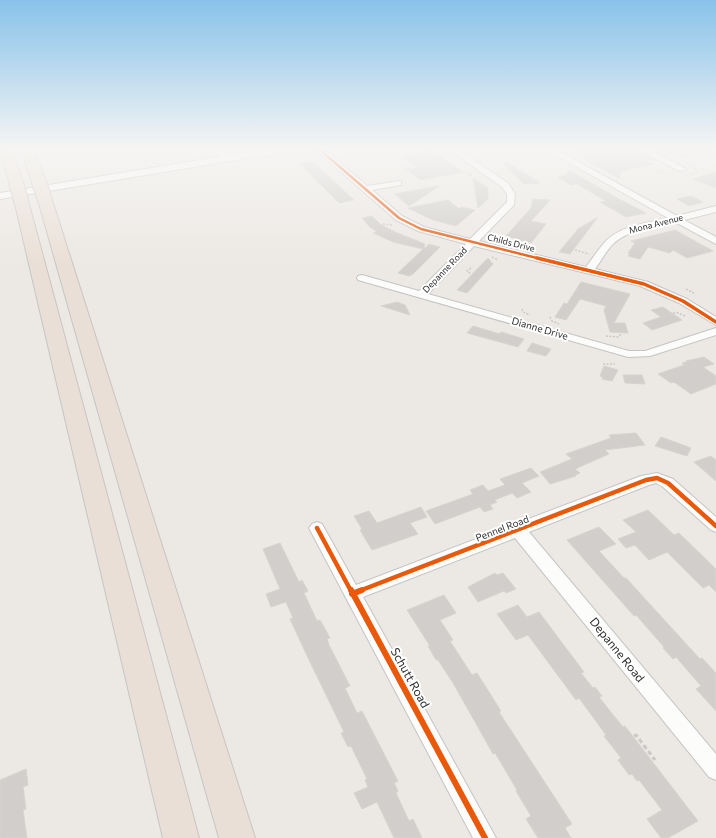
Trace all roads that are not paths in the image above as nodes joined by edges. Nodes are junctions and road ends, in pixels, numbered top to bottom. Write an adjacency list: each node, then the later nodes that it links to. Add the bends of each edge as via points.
1 (28, 188): 7 (highway, bridge)
2 (59, 188): 7 (street)
3 (370, 188): 6 (street)
4 (508, 188): 11 (street, Depanne Road, via 512,196 510,203)
5 (616, 188): 9 (street)
6 (365, 189): 11 (street, Childs Drive, via 408,223 426,231)
7 (21, 195): 22 (highway); 23 (highway)
8 (716, 209): 9 (street, Mona Avenue)
9 (676, 219): 10 (street); 12 (street, Mona Avenue, via 619,234 610,240)
10 (716, 241)
11 (472, 242): 12 (street, Childs Drive); 14 (street, Depanne Road)
12 (588, 271): 15 (street, Childs Drive, via 660,290)
13 (362, 278): 14 (street, Dianne Drive)
14 (422, 295): 16 (street, Dianne Drive, via 628,354 646,354)
15 (716, 322)
16 (716, 331)
17 (716, 526): 19 (street, Pennel Road, via 668,482 657,478)
18 (317, 528): 20 (street, Schutt Road)
19 (518, 530): 20 (street, Pennel Road); 21 (street, Depanne Road)
20 (352, 594): 24 (street, Schutt Road)
21 (716, 770)
22 (181, 838)
23 (237, 838)
24 (485, 838)

